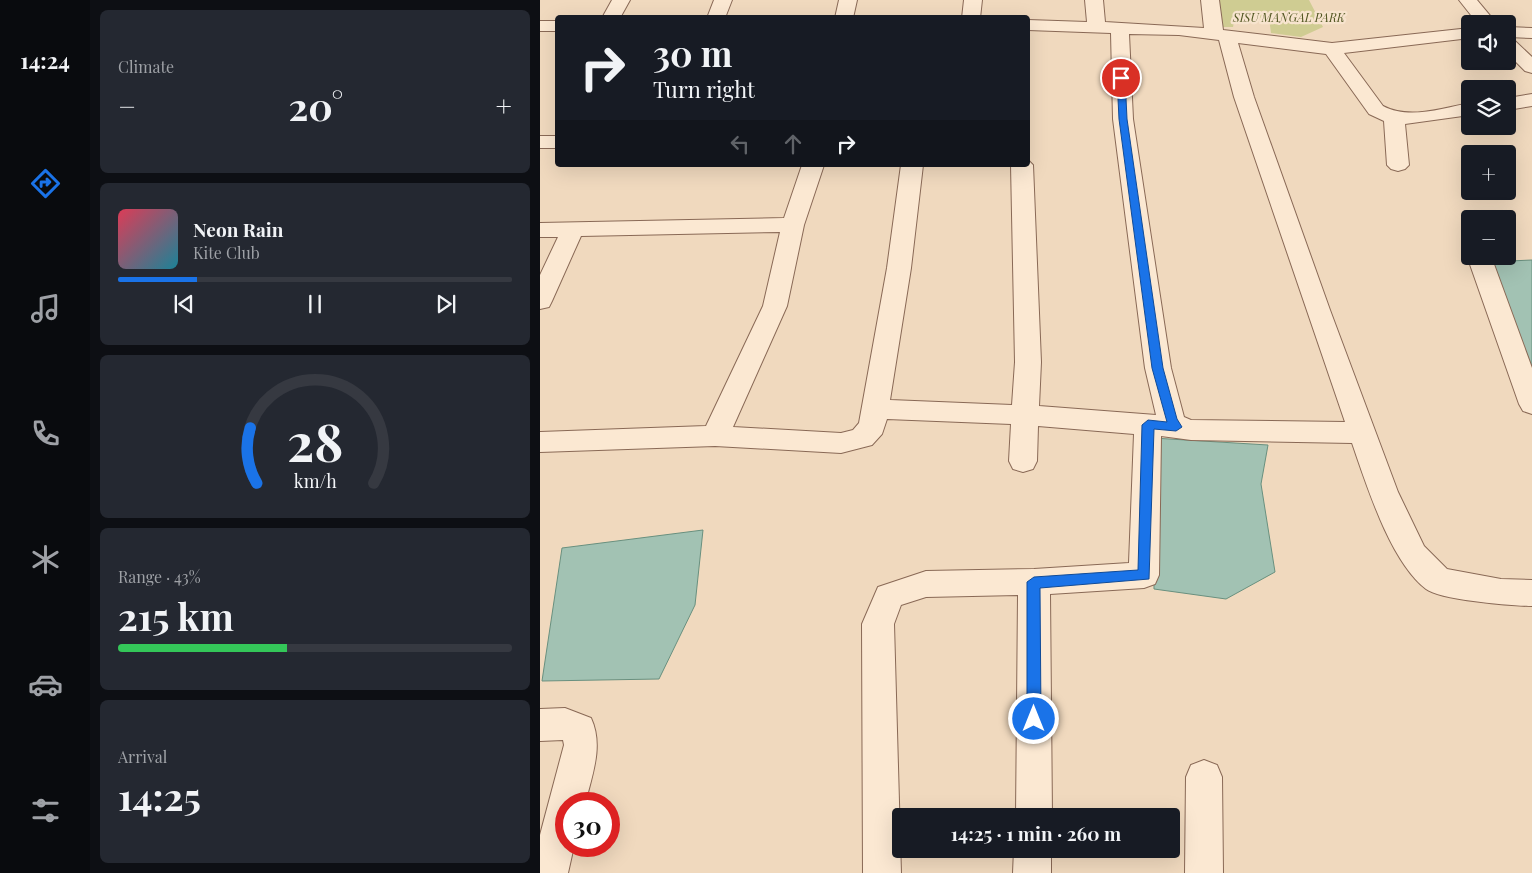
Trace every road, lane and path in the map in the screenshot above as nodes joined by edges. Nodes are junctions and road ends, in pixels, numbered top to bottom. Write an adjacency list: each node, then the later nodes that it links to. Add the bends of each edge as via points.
1 (621, 0): 8 (street)
2 (723, 0): 9 (street)
3 (848, 0): 10 (street)
4 (973, 0): 11 (street)
5 (1094, 0): 14 (street)
6 (1210, 0): 19 (street)
7 (1468, 0): 12 (street)
8 (613, 15)
9 (717, 15)
10 (845, 15)
11 (971, 15)
12 (1480, 15)
13 (1030, 25): 14 (street)
14 (1096, 26): 15 (street)
15 (1120, 27): 19 (street); 41 (street, via 1123,119 1158,368 1172,420)
16 (1516, 32): 17 (street)
17 (1532, 33)
18 (1461, 34): 20 (street)
19 (1221, 35): 20 (street); 42 (street)
20 (1332, 49): 26 (street, via 1376,110)
21 (1516, 52): 22 (street)
22 (1532, 67)
23 (1532, 100): 24 (street)
24 (1516, 103)
25 (1461, 110): 26 (street)
26 (1394, 118): 29 (street)
27 (540, 142): 28 (street)
28 (555, 142)
29 (1398, 165)
30 (812, 167): 33 (street)
31 (912, 167): 39 (street, via 899,268)
32 (1022, 167): 40 (street, via 1028,362)
33 (793, 225): 35 (street); 43 (street, via 775,306)
34 (540, 230): 35 (street)
35 (573, 230): 37 (street)
36 (1482, 265): 38 (street)
37 (540, 302)
38 (1532, 404)
39 (874, 409): 40 (street); 43 (street, via 872,427 862,438 841,443)
40 (1026, 415): 41 (street); 45 (street)
41 (1162, 426): 42 (street, via 1191,430); 46 (street, via 1144,575)
42 (1363, 433): 47 (street, via 1384,492 1413,554 1438,581 1501,592)
43 (715, 436): 44 (street)
44 (540, 442)
45 (1023, 461)
46 (1034, 582): 51 (street); 55 (street, via 926,584 889,596 878,624)
47 (1532, 593)
48 (540, 725): 50 (street, via 565,724 579,729 582,745)
49 (1204, 777): 57 (street)
50 (569, 792)
51 (1034, 808)
52 (555, 849): 54 (street)
53 (1033, 858): 56 (street)
54 (549, 873)
55 (882, 873)
56 (1032, 873)
57 (1204, 873)

